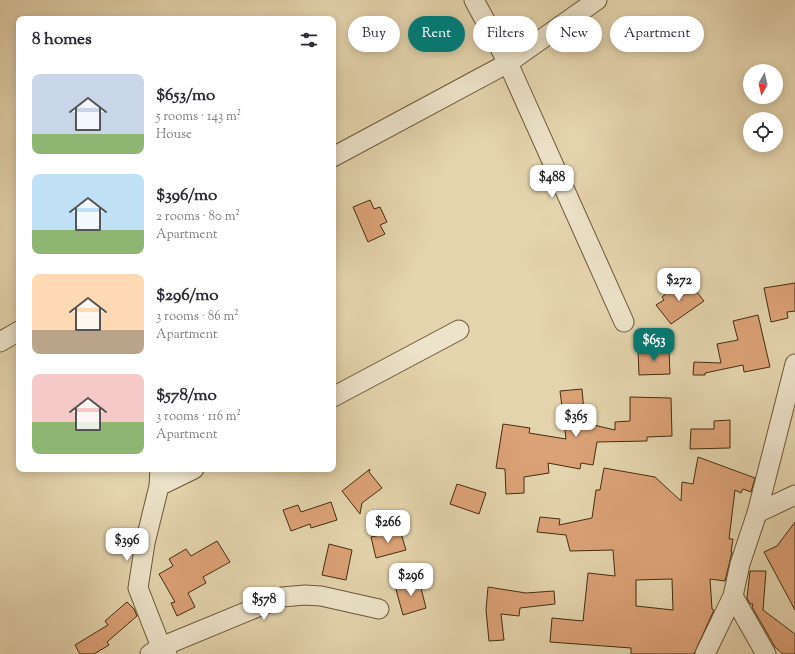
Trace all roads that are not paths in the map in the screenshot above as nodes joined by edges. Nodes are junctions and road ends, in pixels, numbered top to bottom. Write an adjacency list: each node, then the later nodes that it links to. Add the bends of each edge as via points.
1 (474, 0): 3 (street)
2 (597, 0): 3 (street)
3 (508, 63): 4 (street); 5 (street)
4 (336, 155)
5 (624, 322)
6 (459, 330): 10 (street)
7 (16, 333): 8 (street)
8 (0, 342)
9 (795, 364): 14 (street)
10 (336, 395)
11 (183, 472): 12 (street)
12 (160, 478): 17 (street, via 138,588)
13 (795, 495): 14 (street)
14 (757, 513): 15 (street, via 740,564)
15 (733, 596): 18 (street); 19 (street)
16 (379, 609): 17 (street, via 321,596 282,597)
17 (159, 652)
18 (705, 654)
19 (766, 654)

